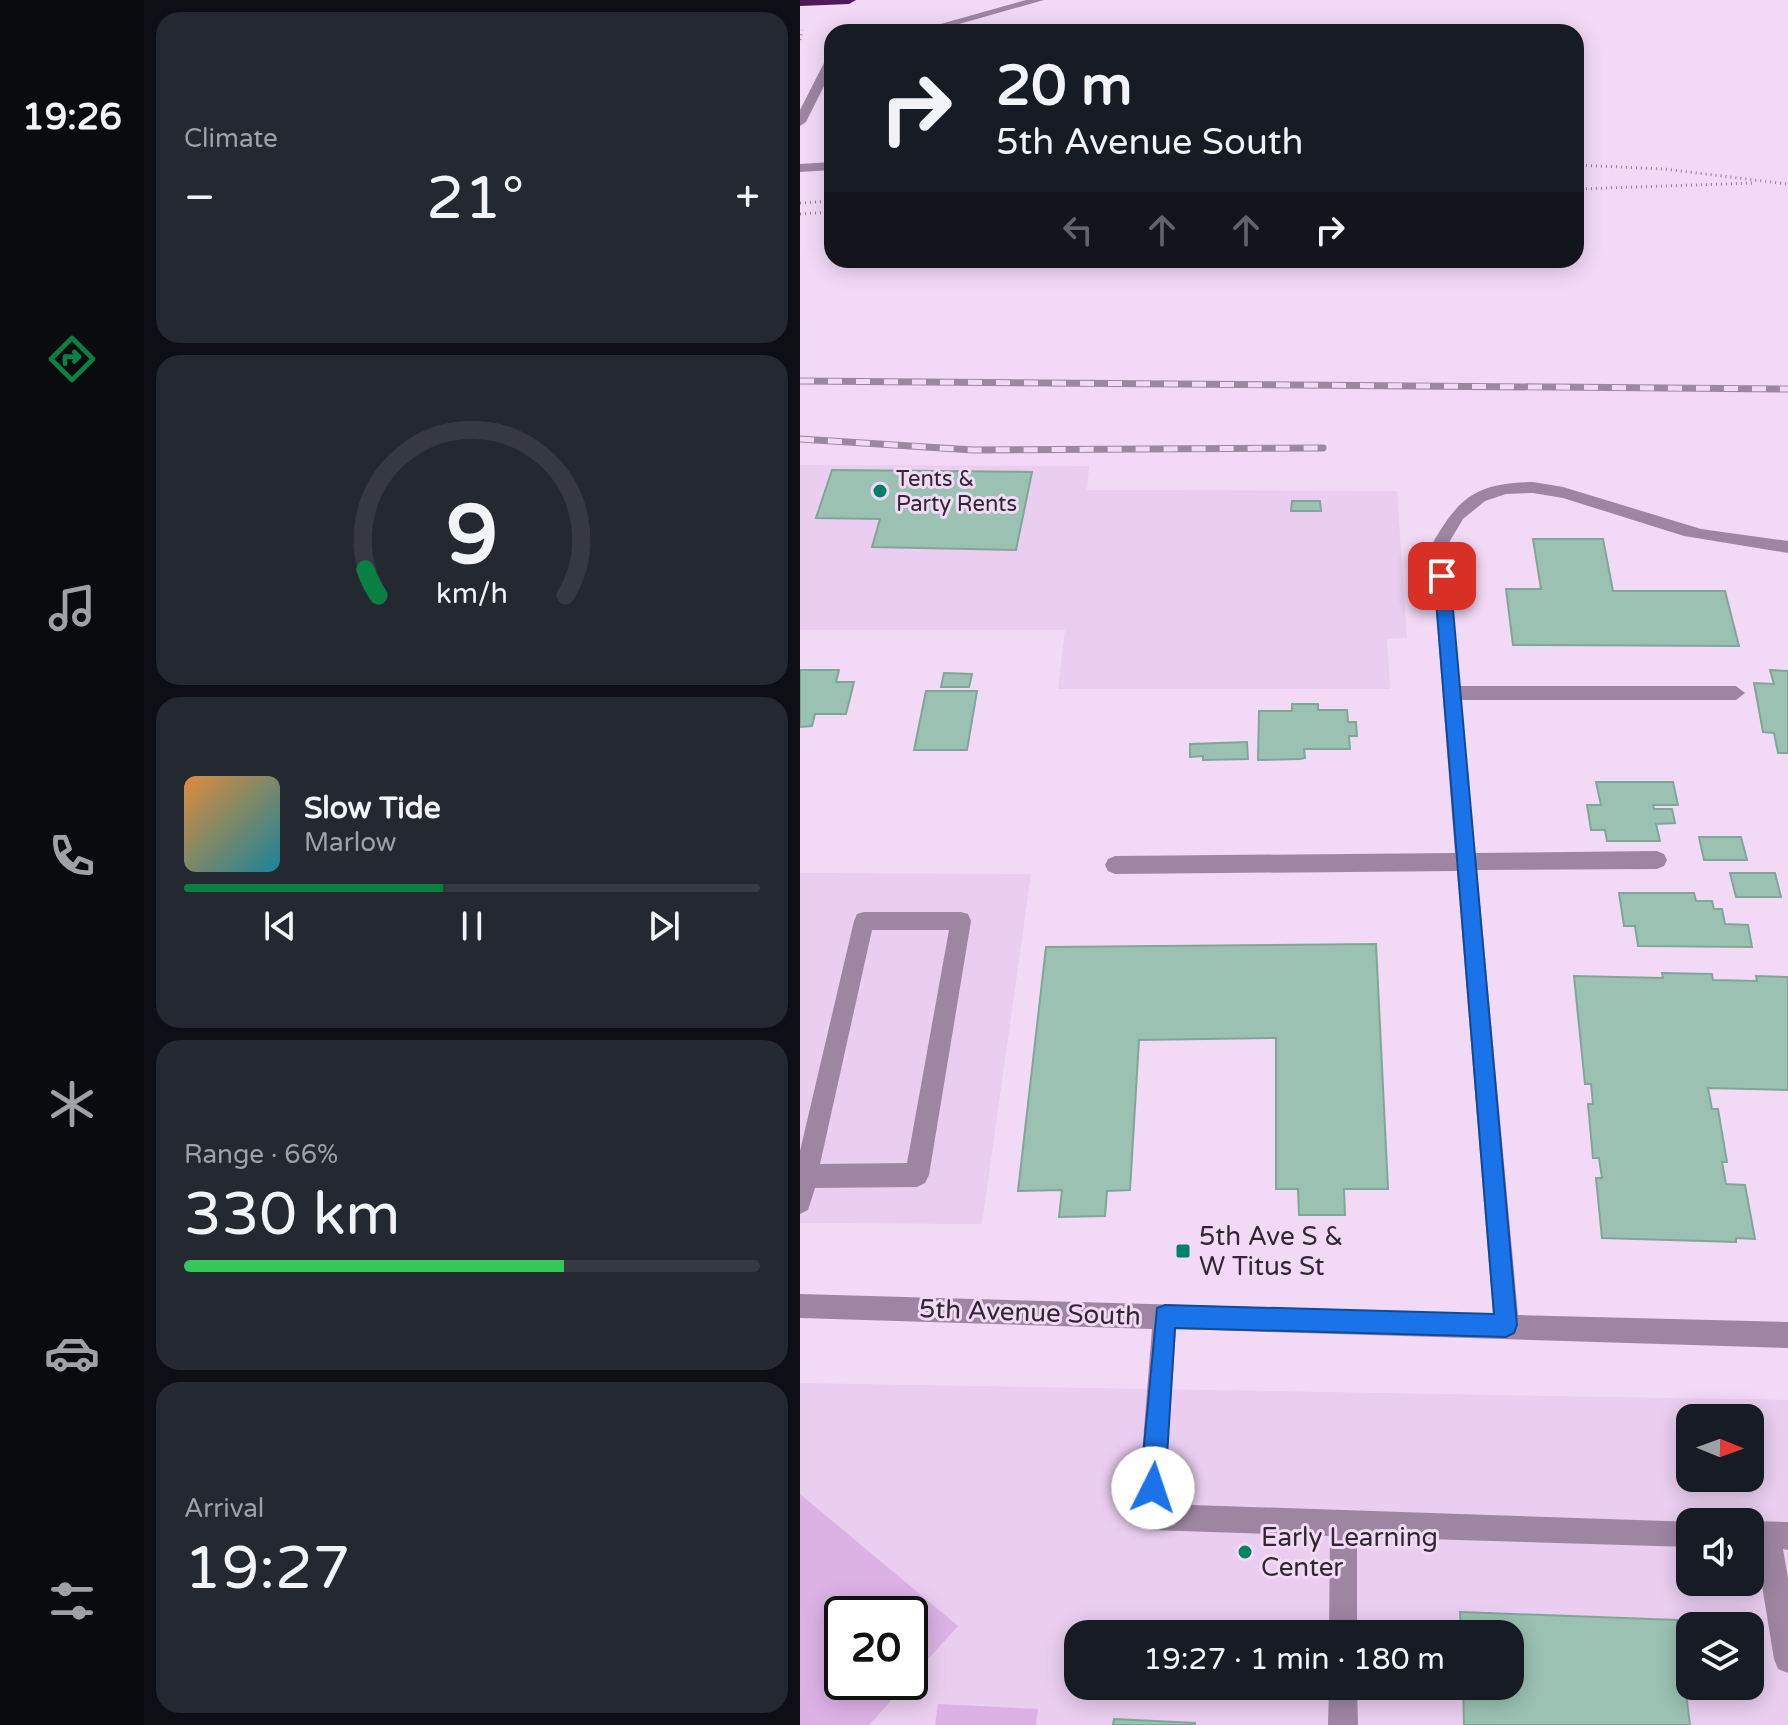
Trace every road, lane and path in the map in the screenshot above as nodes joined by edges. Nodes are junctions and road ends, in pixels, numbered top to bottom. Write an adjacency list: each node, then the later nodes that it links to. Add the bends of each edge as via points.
1 (849, 0): 3 (highway)
2 (1039, 0): 4 (street)
3 (800, 2)
4 (948, 24)
5 (824, 75): 6 (street)
6 (800, 122)
7 (1584, 165): 10 (path)
8 (824, 166): 9 (street)
9 (800, 168)
10 (1772, 182): 11 (path); 12 (path)
11 (1788, 182)
12 (1584, 189)
13 (824, 202): 14 (path)
14 (800, 203)
15 (824, 212): 16 (path)
16 (800, 214)
17 (1788, 547): 18 (street, via 1697,533 1588,497 1504,487 1470,502 1449,523 1439,546)
18 (1452, 693): 19 (street); 21 (street)
19 (1736, 693)
20 (1657, 860): 21 (street)
21 (1466, 862): 22 (street); 27 (street)
22 (1115, 865)
23 (806, 1176): 23 (street, via 864,921 961,921 917,1175); 24 (street)
24 (800, 1202)
25 (800, 1306): 26 (street, 5th Avenue South)
26 (1165, 1316): 27 (street, 5th Avenue South); 29 (street, via 1150,1517)
27 (1506, 1325): 28 (street, 5th Avenue South)
28 (1788, 1335)
29 (1344, 1523): 30 (street); 32 (street)
30 (1676, 1533)
31 (1768, 1536): 33 (street)
32 (1343, 1620)
33 (1788, 1659)
34 (1343, 1700): 35 (street)
35 (1343, 1725)

